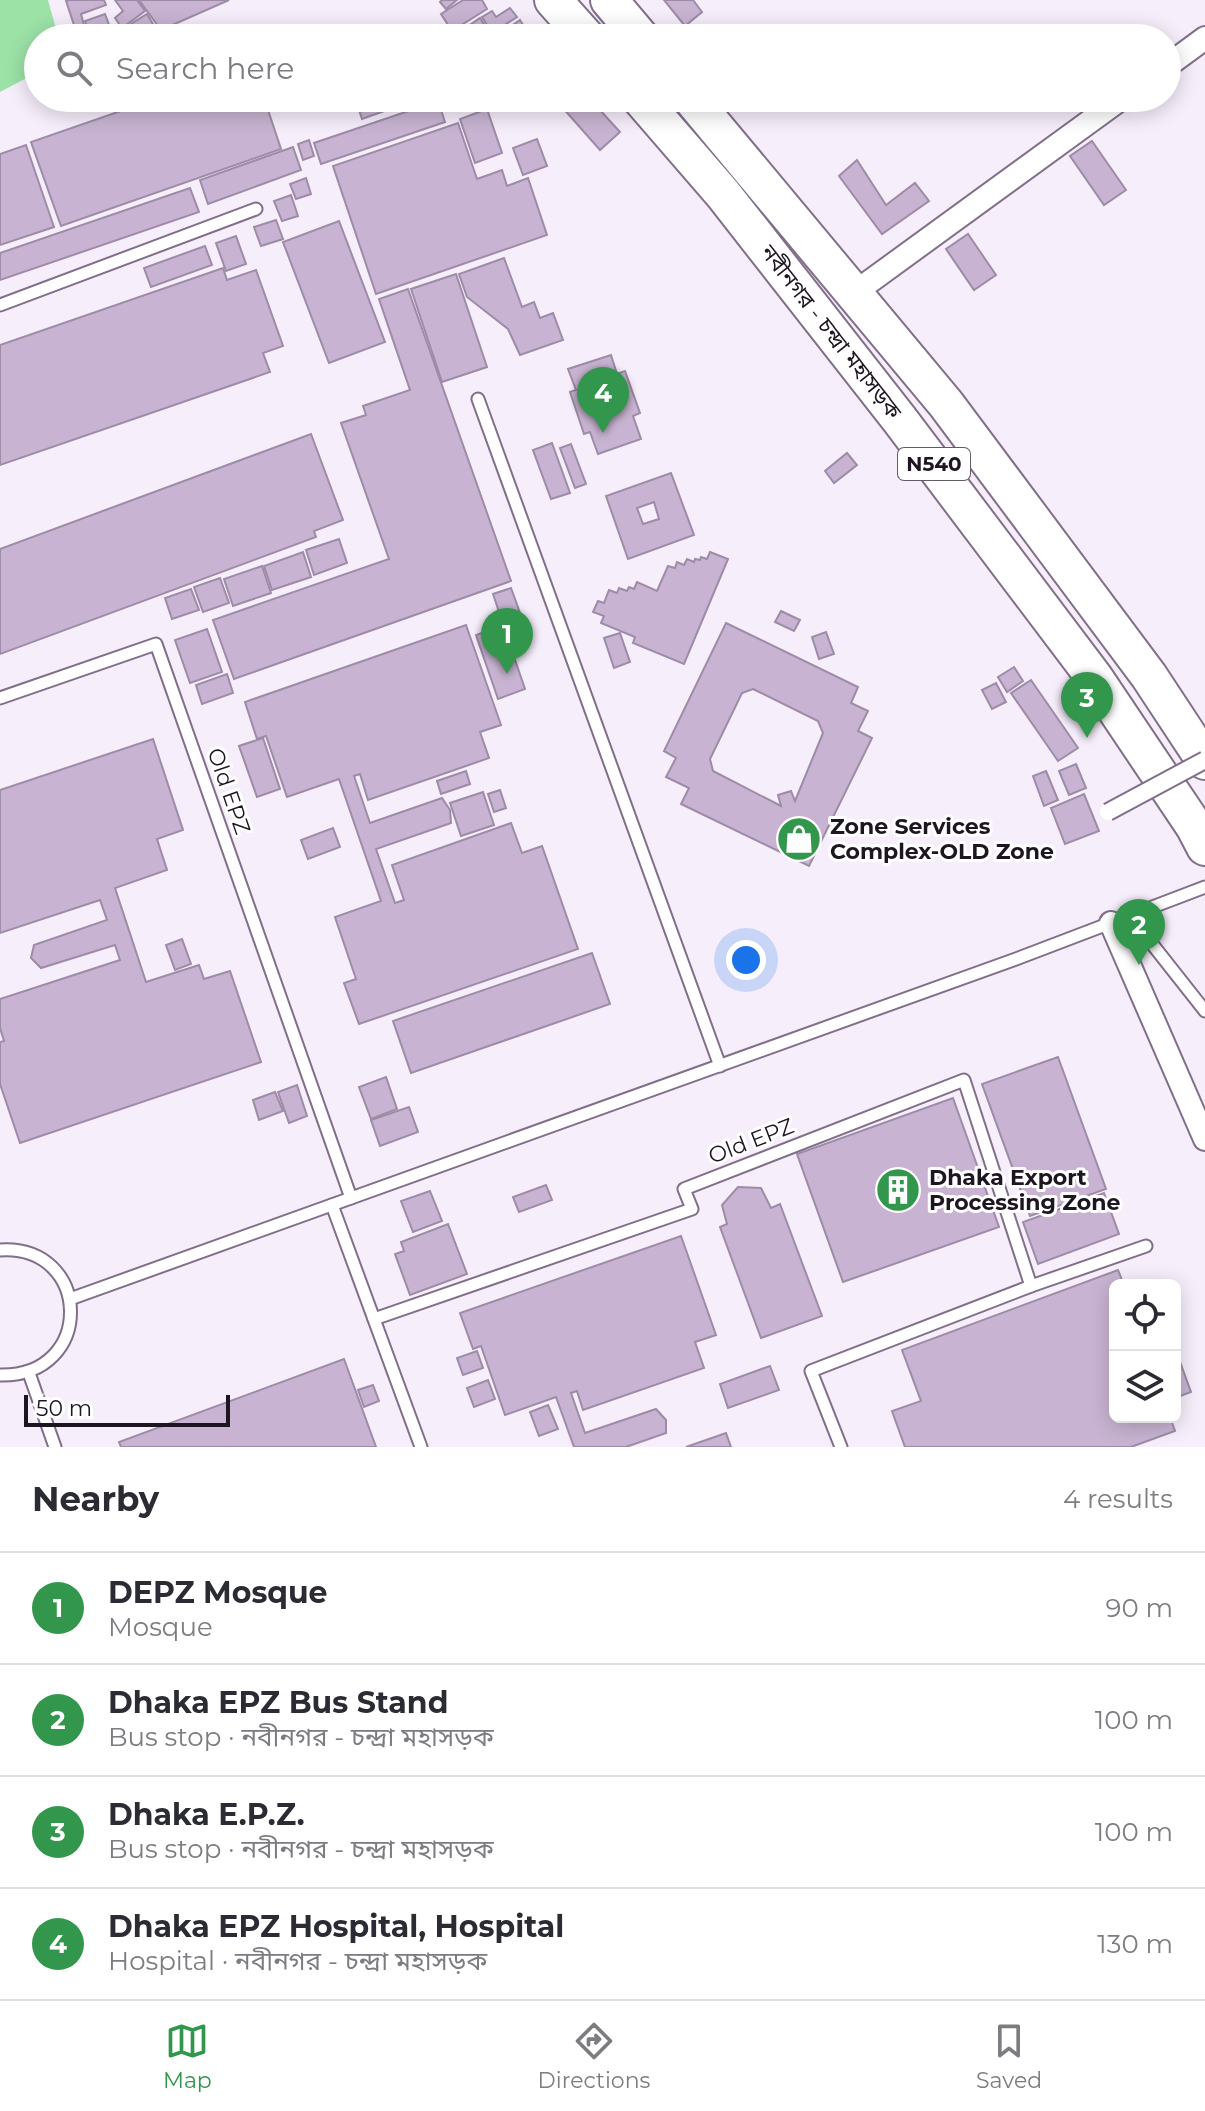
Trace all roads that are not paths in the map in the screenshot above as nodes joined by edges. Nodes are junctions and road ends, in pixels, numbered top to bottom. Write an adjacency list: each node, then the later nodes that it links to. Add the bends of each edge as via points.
1 (553, 0): 3 (highway)
2 (609, 0): 4 (highway)
3 (574, 24)
4 (629, 24)
5 (1205, 38): 6 (street)
6 (1181, 56)
7 (652, 112): 17 (highway, নবীনগর - চন্দ্রা মহাসড়ক / N540, via 900,420 1094,677)
8 (703, 112): 11 (highway, নবীনগর - চন্দ্রা মহাসড়ক / N540)
9 (1103, 112): 11 (street)
10 (256, 209): 12 (lane)
11 (854, 293): 15 (highway, নবীনগর - চন্দ্রা মহাসড়ক / N540, via 955,417 1149,676)
12 (0, 305)
13 (478, 399): 21 (lane)
14 (0, 698): 23 (lane, Old EPZ, via 156,644)
15 (1205, 761): 16 (street, bridge)
16 (1108, 812)
17 (1205, 847)
18 (1205, 887): 19 (lane)
19 (1120, 919): 20 (lane); 21 (lane); 22 (street)
20 (1205, 1011)
21 (720, 1066): 23 (lane)
22 (1205, 1139)
23 (351, 1198): 24 (lane)
24 (332, 1205): 28 (lane); 29 (lane)
25 (1146, 1246): 27 (lane)
26 (0, 1250): 28 (lane, via 33,1254 46,1262)
27 (1031, 1286): 29 (lane, Old EPZ, via 964,1080 684,1189 692,1209); 34 (lane, via 811,1371)
28 (70, 1299): 30 (lane, via 70,1330 63,1343 55,1356)
29 (374, 1319): 33 (lane)
30 (29, 1373): 31 (lane); 32 (lane)
31 (0, 1375)
32 (55, 1447)
33 (421, 1447)
34 (841, 1447)

